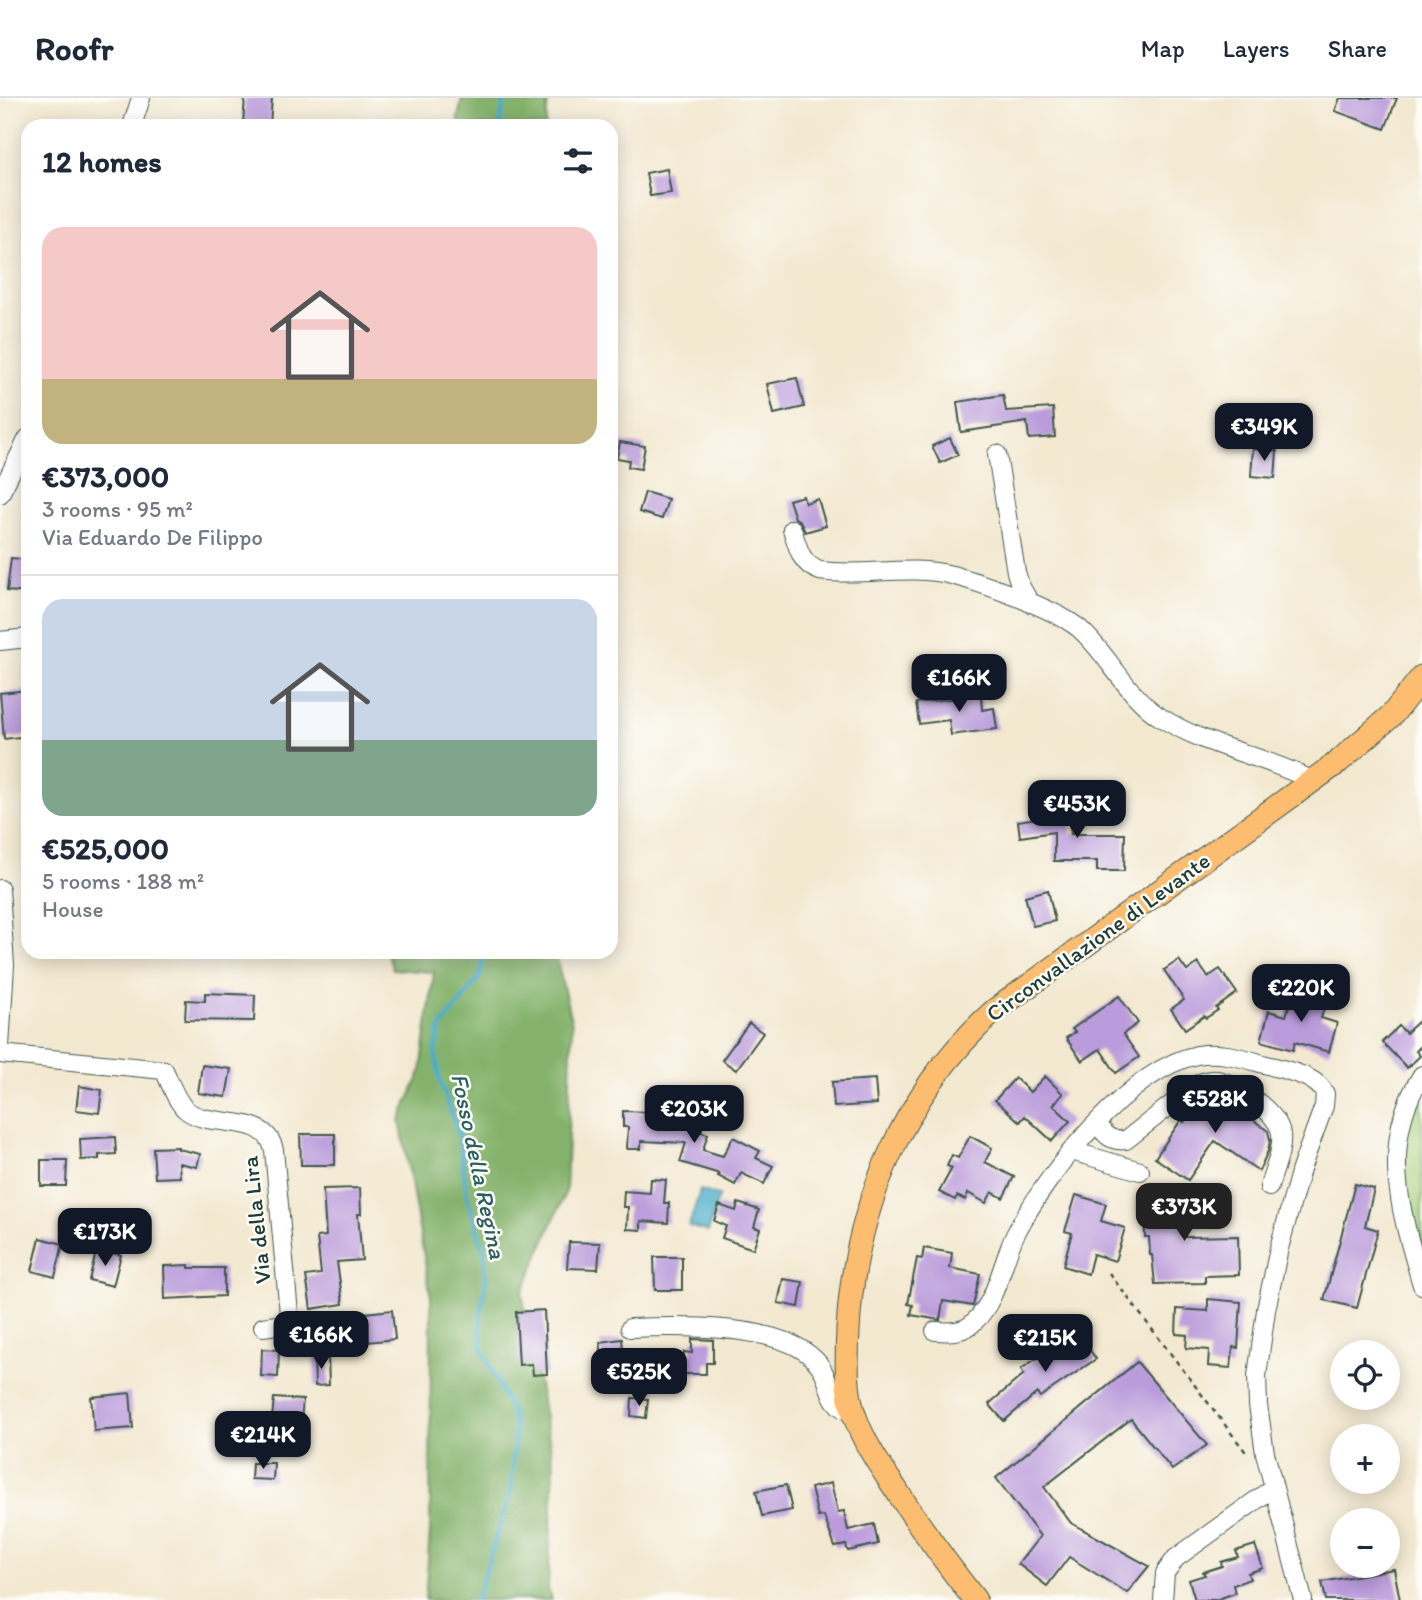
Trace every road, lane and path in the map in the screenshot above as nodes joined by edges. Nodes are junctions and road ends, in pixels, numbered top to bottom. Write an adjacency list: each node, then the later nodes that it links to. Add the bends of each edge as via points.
1 (141, 98): 2 (street)
2 (134, 119)
3 (21, 452): 5 (street)
4 (997, 454): 7 (street, via 1016,572)
5 (0, 494)
6 (792, 529): 7 (street, via 801,557 820,571 946,573)
7 (1030, 603): 11 (street, via 1081,629 1134,696 1171,723)
8 (21, 639): 9 (street)
9 (0, 641)
10 (1422, 677): 11 (main road, Circonvallazione di Levante, via 1378,729)
11 (1313, 781): 25 (main road, Circonvallazione di Levante, via 1005,1002 975,1028 933,1077 890,1151 856,1264 847,1376)
12 (0, 889): 13 (street, via 5,965)
13 (0, 1047)
14 (0, 1054): 22 (street, Via della Lira, via 164,1070 190,1113 248,1125 267,1134 274,1150 289,1314 283,1324)
15 (1422, 1075): 21 (street, via 1400,1126 1398,1177 1399,1205)
16 (1098, 1123): 17 (street); 19 (street, via 1112,1139 1126,1140 1196,1085 1209,1080 1224,1083 1262,1106 1278,1124 1280,1146); 27 (street, via 1152,1077 1205,1054 1257,1062 1309,1079 1324,1091 1324,1106 1283,1229 1261,1338 1258,1405)
17 (1072, 1151): 18 (street); 24 (street, via 1019,1227 982,1313 962,1330)
18 (1140, 1171)
19 (1269, 1186)
20 (1109, 1273): 26 (path)
21 (1422, 1285)
22 (263, 1327)
23 (630, 1328): 25 (street, via 714,1328 783,1342 818,1362 835,1403)
24 (935, 1331)
25 (853, 1413): 28 (main road, Circonvallazione di Levante, via 895,1489)
26 (1248, 1456)
27 (1273, 1488): 29 (street, via 1176,1558 1165,1573); 30 (street)
28 (975, 1600)
29 (1163, 1600)
30 (1303, 1600)

